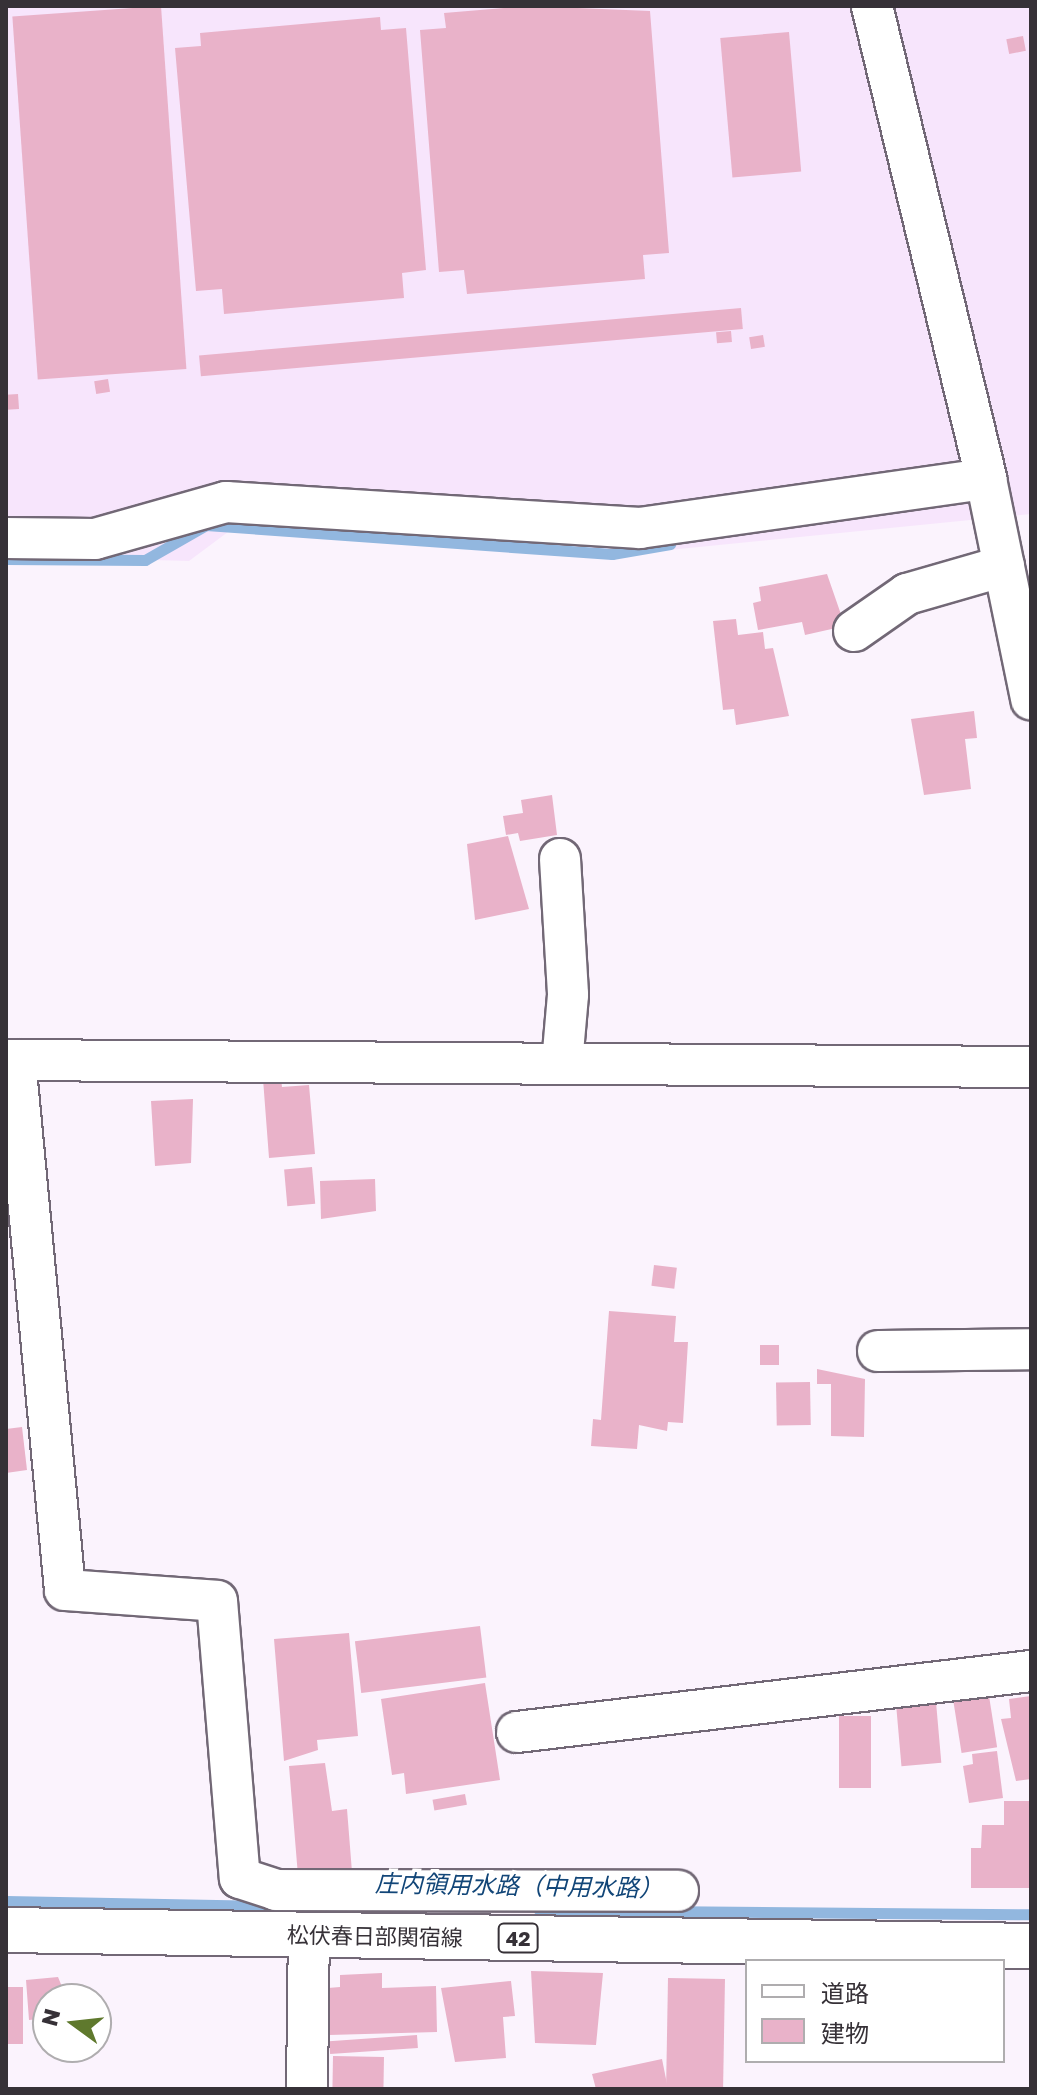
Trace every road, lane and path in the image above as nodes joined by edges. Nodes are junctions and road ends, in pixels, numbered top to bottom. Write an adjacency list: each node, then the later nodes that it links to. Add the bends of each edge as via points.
1 (872, 6): 2 (street)
2 (986, 479): 3 (street, via 640,528 226,502 95,539); 4 (street)
3 (6, 538)
4 (1004, 566): 5 (street, via 907,594); 6 (street)
5 (854, 631)
6 (1031, 699)
7 (560, 859): 9 (street, via 568,995)
8 (11, 1060): 9 (street); 16 (street, via 65,1590 217,1601 240,1878 255,1889)
9 (562, 1064): 10 (street)
10 (1031, 1067)
11 (1031, 1349): 12 (street)
12 (878, 1351)
13 (1031, 1671): 14 (street)
14 (517, 1732)
15 (678, 1891): 16 (street)
16 (369, 1892): 19 (street)
17 (6, 1930): 18 (main road, 松伏春日部関宿線 / 42)
18 (309, 1935): 19 (main road, 松伏春日部関宿線 / 42); 21 (street)
19 (370, 1936): 20 (main road, 松伏春日部関宿線 / 42)
20 (1031, 1946)
21 (307, 2089)

